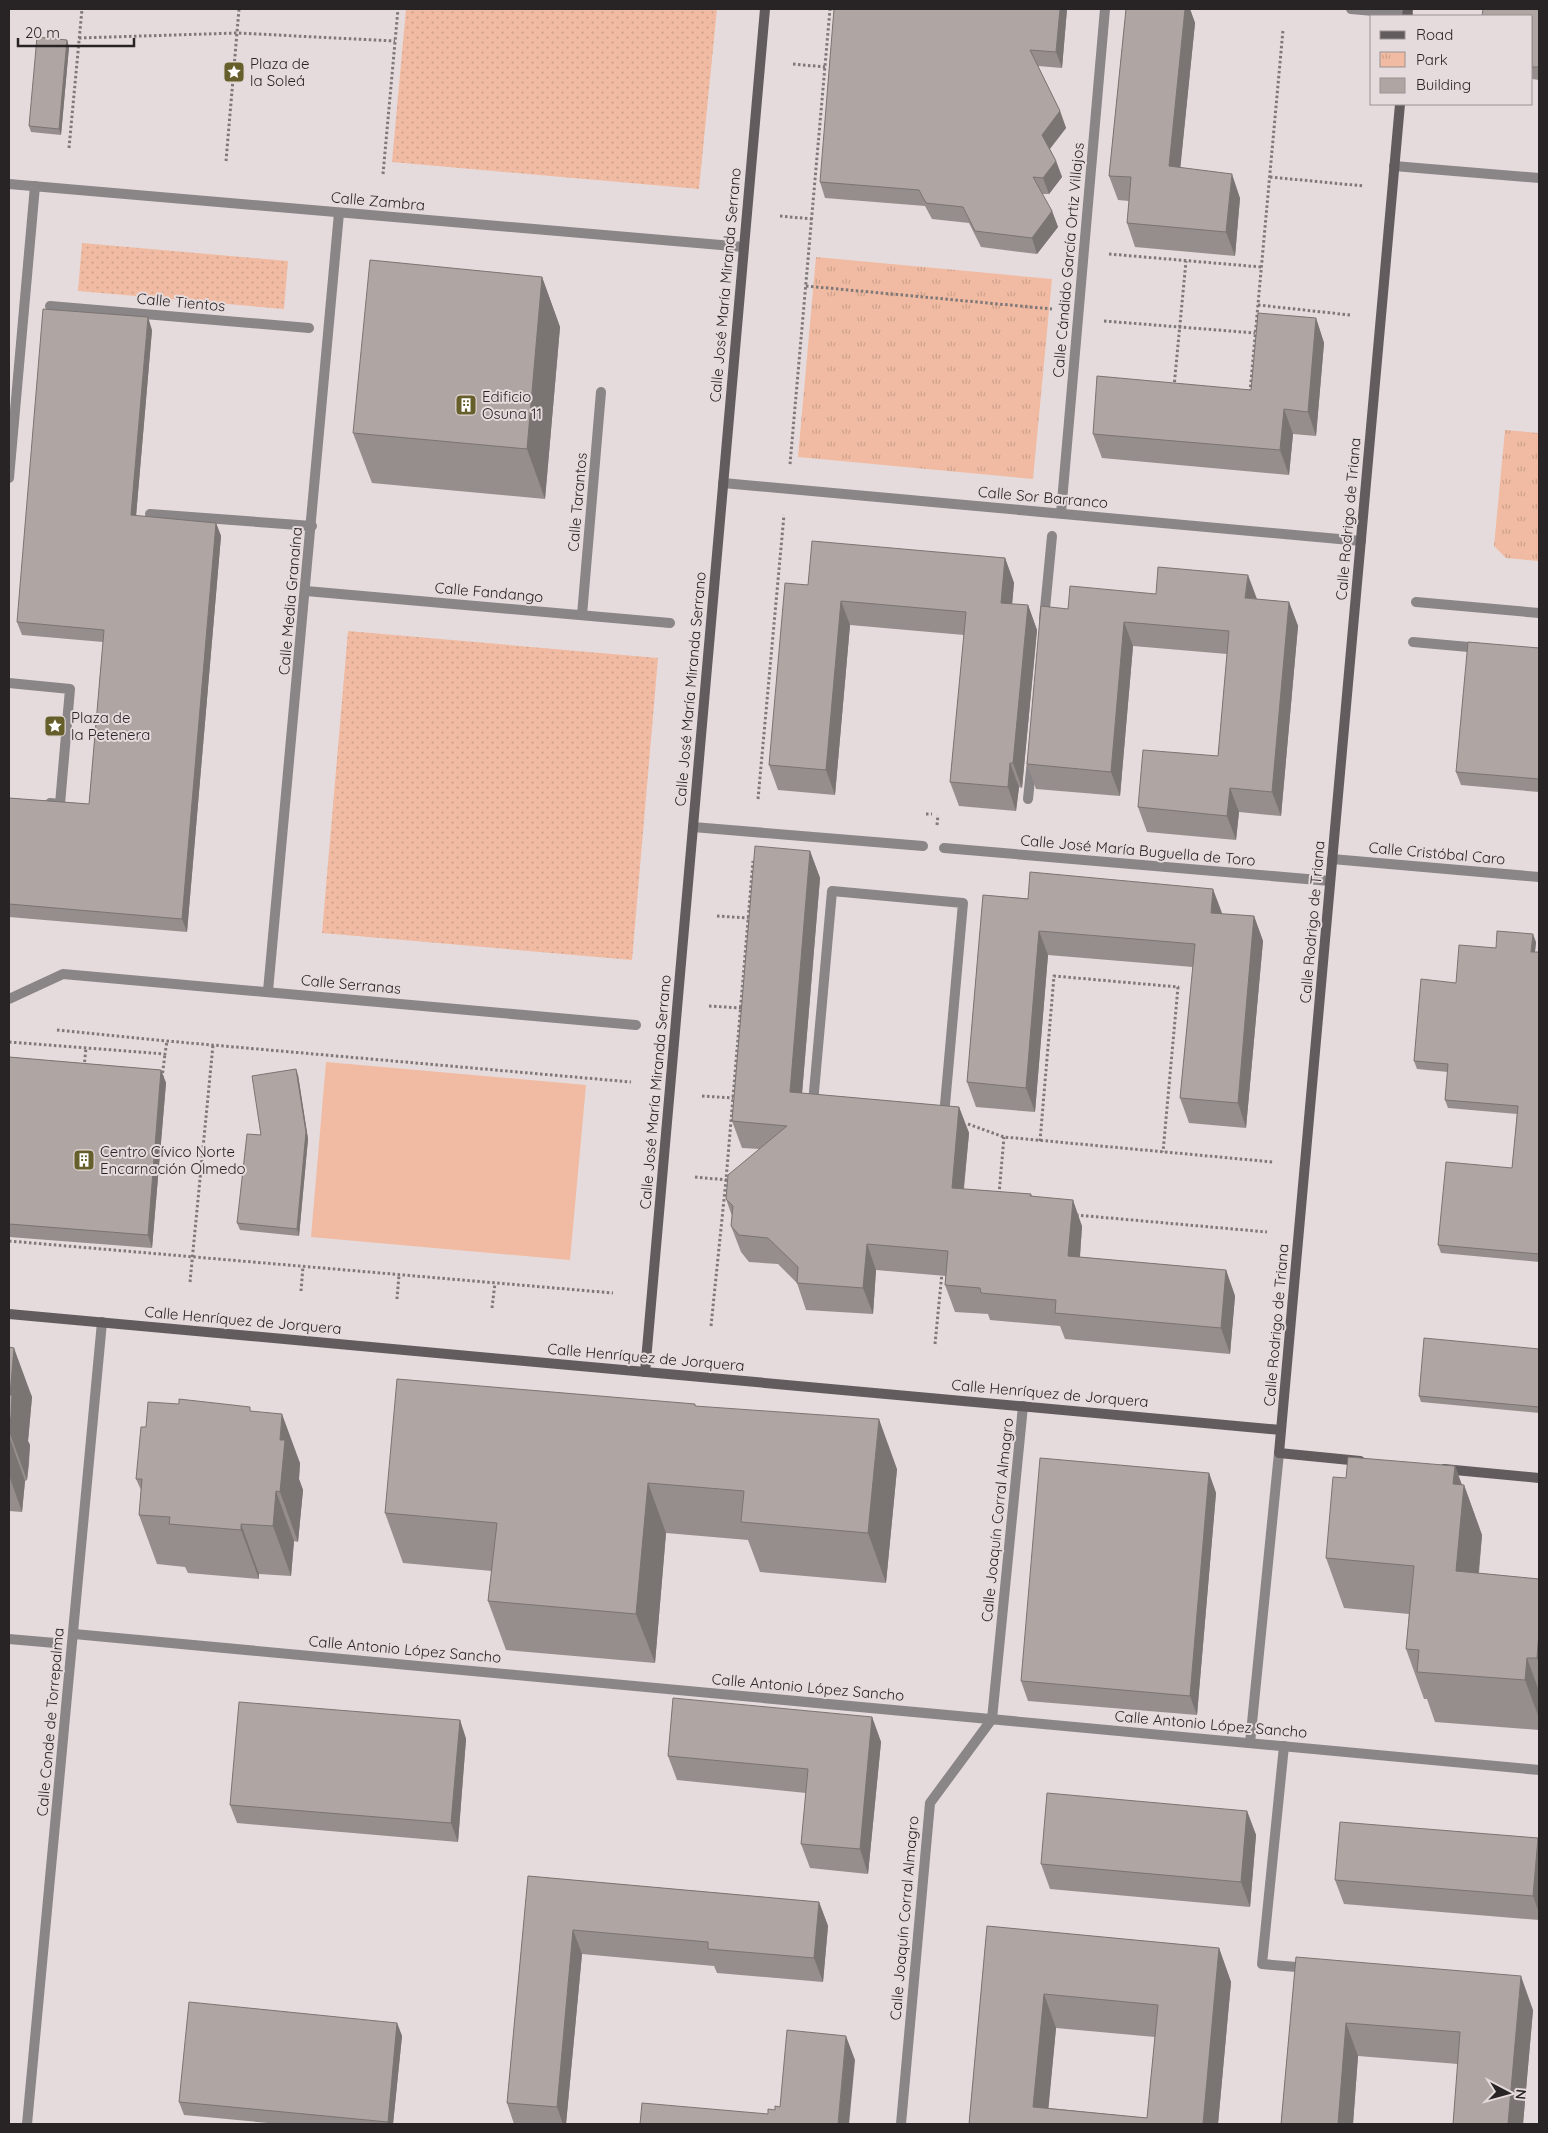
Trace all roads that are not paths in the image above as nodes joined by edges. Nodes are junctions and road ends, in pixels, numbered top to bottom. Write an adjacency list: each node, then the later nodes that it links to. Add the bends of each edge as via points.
1 (765, 9): 11 (street, Calle José María Miranda Serrano)
2 (1105, 9): 17 (street, Calle Cándido García Ortiz Villajos)
3 (1351, 9): 4 (street)
4 (1408, 13)
5 (1400, 105): 6 (street, Calle Rodrigo de Triana)
6 (1394, 166): 7 (street); 21 (street, Calle Rodrigo de Triana)
7 (1539, 178)
8 (9, 184): 9 (street, Calle Zambra)
9 (34, 186): 10 (street, Calle Zambra); 15 (street)
10 (339, 212): 11 (street, Calle Zambra); 19 (street, Calle Media Granaína)
11 (744, 247): 16 (street, Calle José María Miranda Serrano)
12 (50, 306): 13 (street, Calle Tientos)
13 (309, 328)
14 (602, 392): 25 (street, Calle Tarantos)
15 (9, 478)
16 (723, 483): 17 (street, Calle Sor Barranco); 34 (street, Calle José María Miranda Serrano)
17 (1061, 513): 21 (street, Calle Sor Barranco)
18 (150, 514): 19 (street)
19 (312, 526): 22 (street, Calle Media Granaína)
20 (1052, 536): 27 (street)
21 (1361, 541): 37 (street, Calle Rodrigo de Triana)
22 (306, 591): 25 (street, Calle Fandango); 40 (street, Calle Media Granaína)
23 (1416, 602): 24 (street)
24 (1539, 613)
25 (582, 615): 26 (street, Calle Fandango)
26 (670, 623)
27 (1043, 633)
28 (1414, 642): 29 (street)
29 (1494, 650)
30 (9, 684): 33 (street, via 70,689 60,804)
31 (1032, 750): 32 (street)
32 (1028, 799)
33 (43, 803)
34 (693, 827): 35 (street); 46 (street, Calle José María Miranda Serrano)
35 (923, 846)
36 (944, 848): 39 (street, Calle José María Buguella de Toro)
37 (1332, 859): 38 (street, Calle Cristóbal Caro); 39 (street, Calle Rodrigo de Triana)
38 (1539, 877)
39 (1330, 881): 48 (street, Calle Rodrigo de Triana)
40 (268, 991): 41 (street, Calle Serranas, via 63,974); 42 (street, Calle Serranas)
41 (9, 999)
42 (636, 1025)
43 (944, 1116): 43 (street, via 963,903 832,891 813,1103)
44 (9, 1314): 45 (street, Calle Henríquez de Jorquera)
45 (102, 1322): 46 (street, Calle Henríquez de Jorquera); 53 (street, Calle Conde de Torrepalma)
46 (645, 1372): 47 (street, Calle Henríquez de Jorquera)
47 (1023, 1406): 48 (street, Calle Henríquez de Jorquera); 56 (street, Calle Joaquín Corral Almagro)
48 (1281, 1430): 49 (street, Calle Rodrigo de Triana)
49 (1279, 1453): 50 (street); 57 (street, Calle Rodrigo de Triana)
50 (1370, 1462)
51 (1430, 1467): 52 (street)
52 (1539, 1478)
53 (74, 1634): 56 (street, Calle Antonio López Sancho); 61 (street, Calle Conde de Torrepalma)
54 (9, 1639): 55 (street)
55 (55, 1643)
56 (992, 1719): 57 (street, Calle Antonio López Sancho); 62 (street, Calle Joaquín Corral Almagro, via 930,1803)
57 (1250, 1743): 58 (street, Calle Antonio López Sancho)
58 (1284, 1746): 59 (street, Calle Antonio López Sancho); 60 (street, via 1262,1964)
59 (1539, 1770)
60 (1320, 1969)
61 (27, 2124)
62 (901, 2124)

